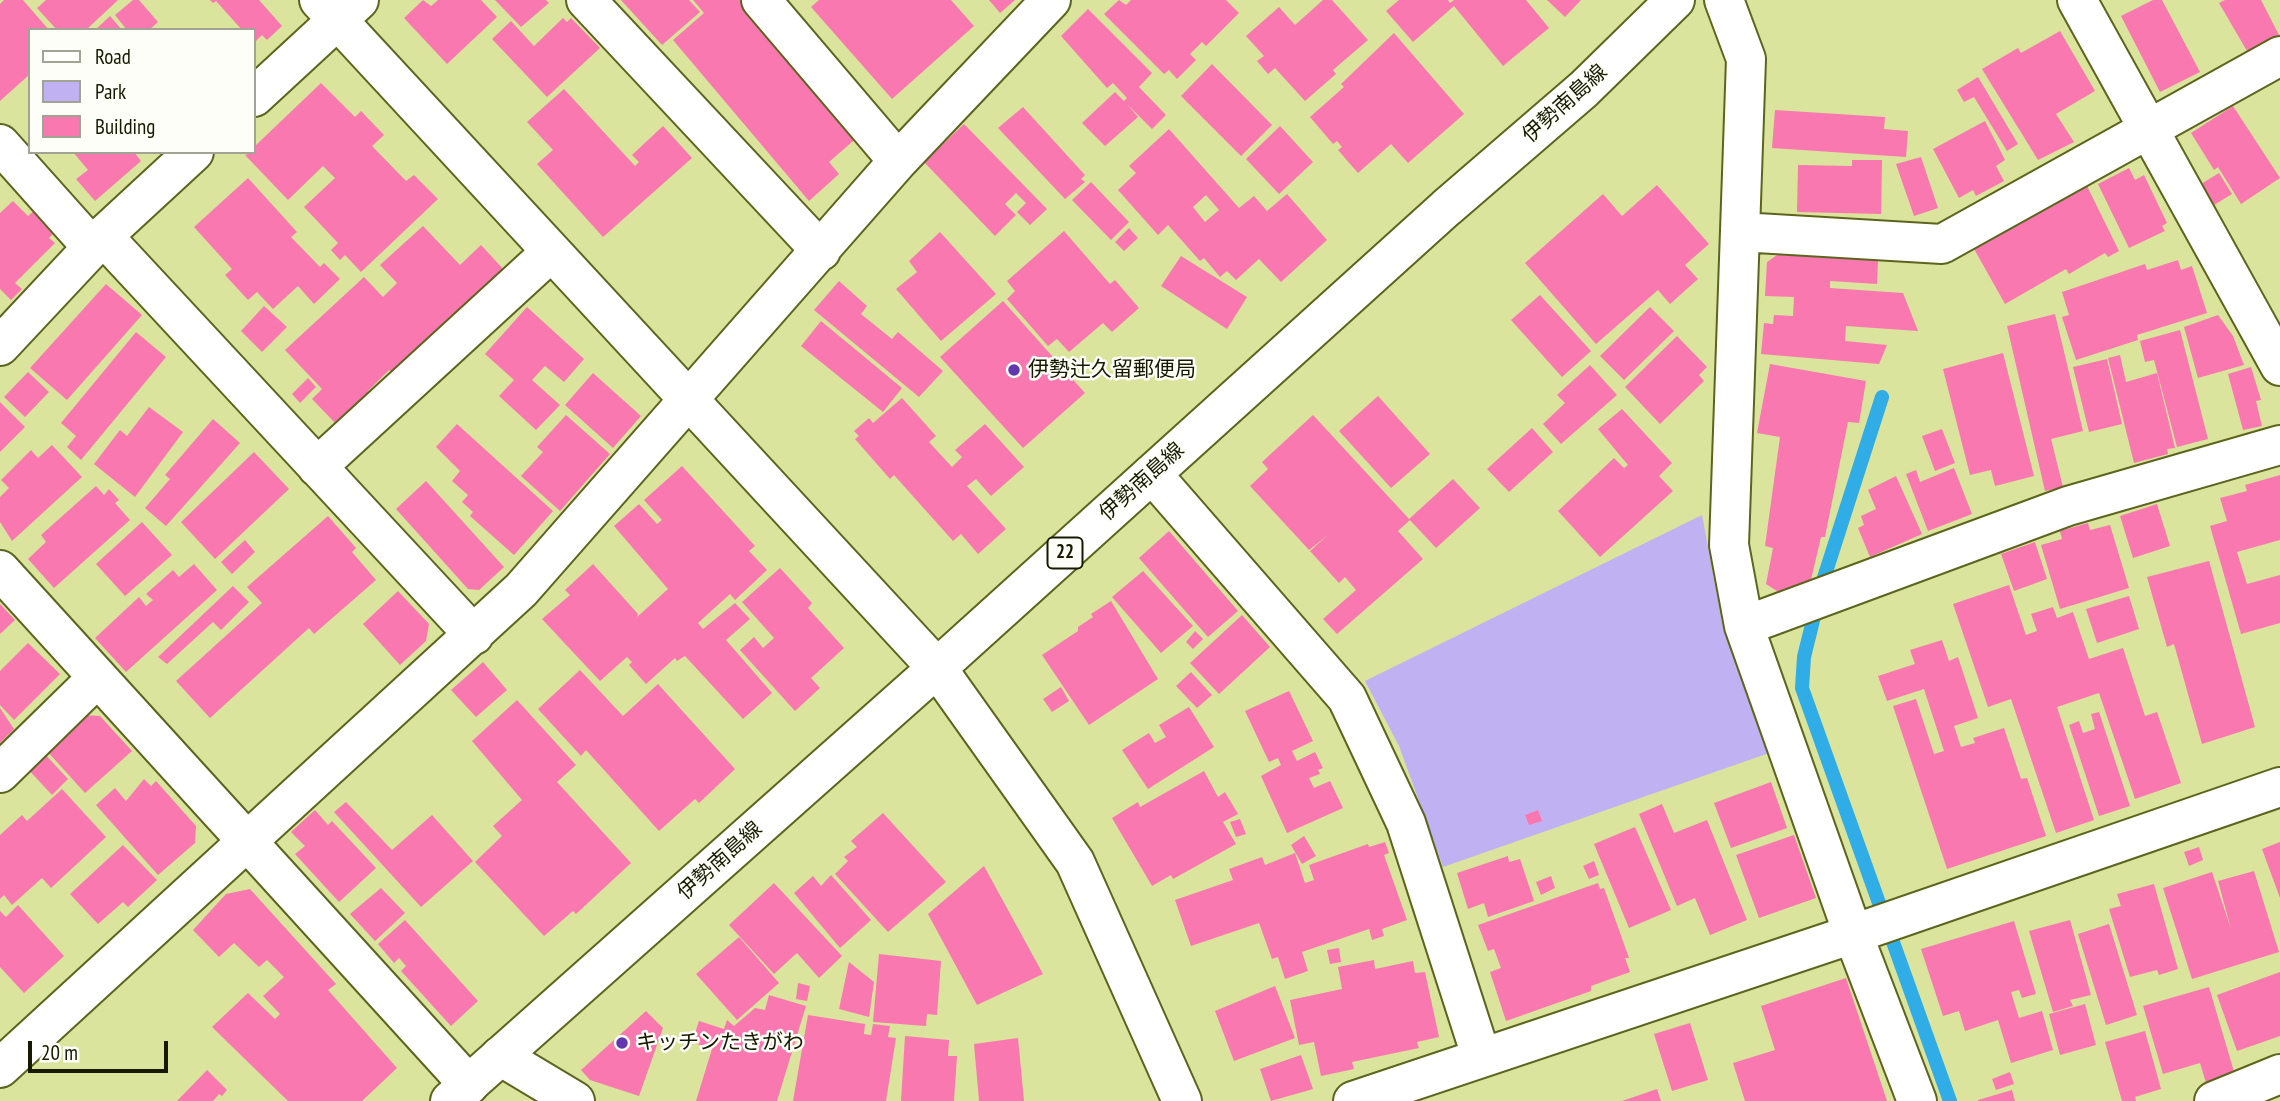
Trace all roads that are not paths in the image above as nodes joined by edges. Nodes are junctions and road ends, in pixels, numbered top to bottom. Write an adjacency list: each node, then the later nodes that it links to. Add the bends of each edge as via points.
1 (586, 0): 16 (street)
2 (761, 0): 13 (street)
3 (1051, 0): 13 (street)
4 (1675, 0): 23 (street, 伊勢南島線 / 22, via 1584,89)
5 (1724, 0): 14 (street, via 1746,60)
6 (2077, 0): 10 (street)
7 (338, 7): 9 (street); 17 (street)
8 (2280, 56): 10 (street)
9 (256, 95)
10 (2149, 131): 14 (street, via 1942,244); 19 (street)
11 (0, 144): 15 (street)
12 (192, 154): 15 (street)
13 (898, 162): 16 (street)
14 (1740, 232): 25 (street, via 1729,545)
15 (98, 242): 18 (street); 22 (street)
16 (821, 251): 20 (street)
17 (551, 252): 20 (street); 22 (street)
18 (0, 346)
19 (2280, 366)
20 (689, 400): 26 (street, via 521,590); 27 (street)
21 (2280, 446): 25 (street, via 2068,506)
22 (317, 467): 26 (street)
23 (1152, 474): 27 (street, 伊勢南島線 / 22); 34 (street, via 1347,698 1406,823)
24 (0, 570): 28 (street)
25 (1744, 626): 32 (street)
26 (474, 635): 31 (street)
27 (937, 668): 33 (street, 伊勢南島線 / 22); 39 (street, via 1075,862)
28 (97, 678): 29 (street); 31 (street)
29 (0, 773)
30 (2280, 787): 32 (street)
31 (246, 841): 35 (street); 37 (street)
32 (1858, 932): 34 (street); 41 (street)
33 (500, 1056): 37 (street, 伊勢南島線 / 22); 38 (street)
34 (1481, 1056): 40 (street)
35 (0, 1068)
36 (2280, 1074): 42 (street)
37 (459, 1093)
38 (575, 1101)
39 (1182, 1101)
40 (1353, 1101)
41 (1917, 1101)
42 (2214, 1101)

